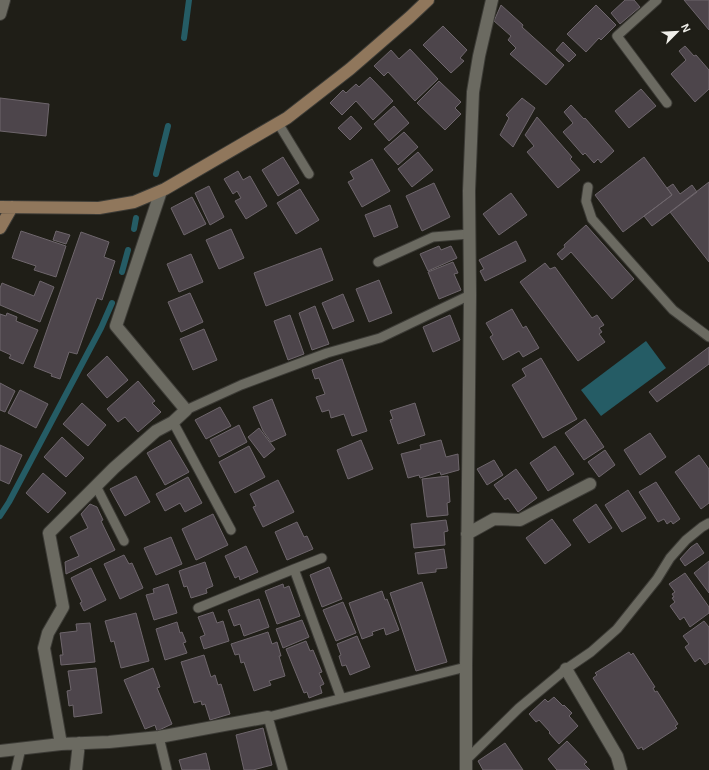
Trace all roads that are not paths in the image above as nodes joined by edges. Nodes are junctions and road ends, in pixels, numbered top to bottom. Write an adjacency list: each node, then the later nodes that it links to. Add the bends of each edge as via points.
1 (4, 0): 5 (street)
2 (428, 0): 7 (street, via 350,69)
3 (492, 0): 13 (street, via 478,56 473,92 468,191)
4 (658, 0): 6 (lane, via 618,36)
5 (0, 14)
6 (667, 103)
7 (278, 123): 8 (lane); 10 (street)
8 (310, 174)
9 (588, 187): 16 (lane, via 586,201 592,219 673,310)
10 (161, 191): 11 (street, via 134,202 99,208); 17 (street, via 116,326)
11 (6, 207): 12 (street)
12 (0, 228)
13 (469, 234): 14 (lane, via 433,237); 15 (street)
14 (378, 262)
15 (470, 295): 17 (lane, via 380,338 328,353 241,385); 23 (street)
16 (709, 337)
17 (186, 410): 18 (street)
18 (173, 422): 20 (street, via 156,431); 22 (lane)
19 (590, 484): 23 (street, via 520,520 494,519)
20 (96, 486): 24 (lane); 34 (street, via 49,533 63,607 48,633 44,648)
21 (709, 524): 29 (lane, via 686,540 670,558 658,579 617,629 591,652)
22 (232, 530)
23 (467, 534): 28 (street)
24 (124, 541)
25 (322, 558): 26 (lane)
26 (294, 569): 27 (lane); 30 (lane)
27 (198, 608)
28 (466, 666): 30 (lane); 37 (street)
29 (566, 669): 37 (lane, via 519,708); 42 (street, via 617,756)
30 (341, 698): 31 (lane)
31 (268, 717): 32 (street); 41 (lane)
32 (158, 737): 33 (street); 40 (lane)
33 (79, 742): 34 (street); 39 (street)
34 (61, 744): 35 (street)
35 (21, 748): 36 (street); 38 (lane)
36 (0, 751)
37 (466, 765)
38 (16, 770)
39 (76, 770)
40 (167, 770)
41 (283, 770)
42 (621, 770)

